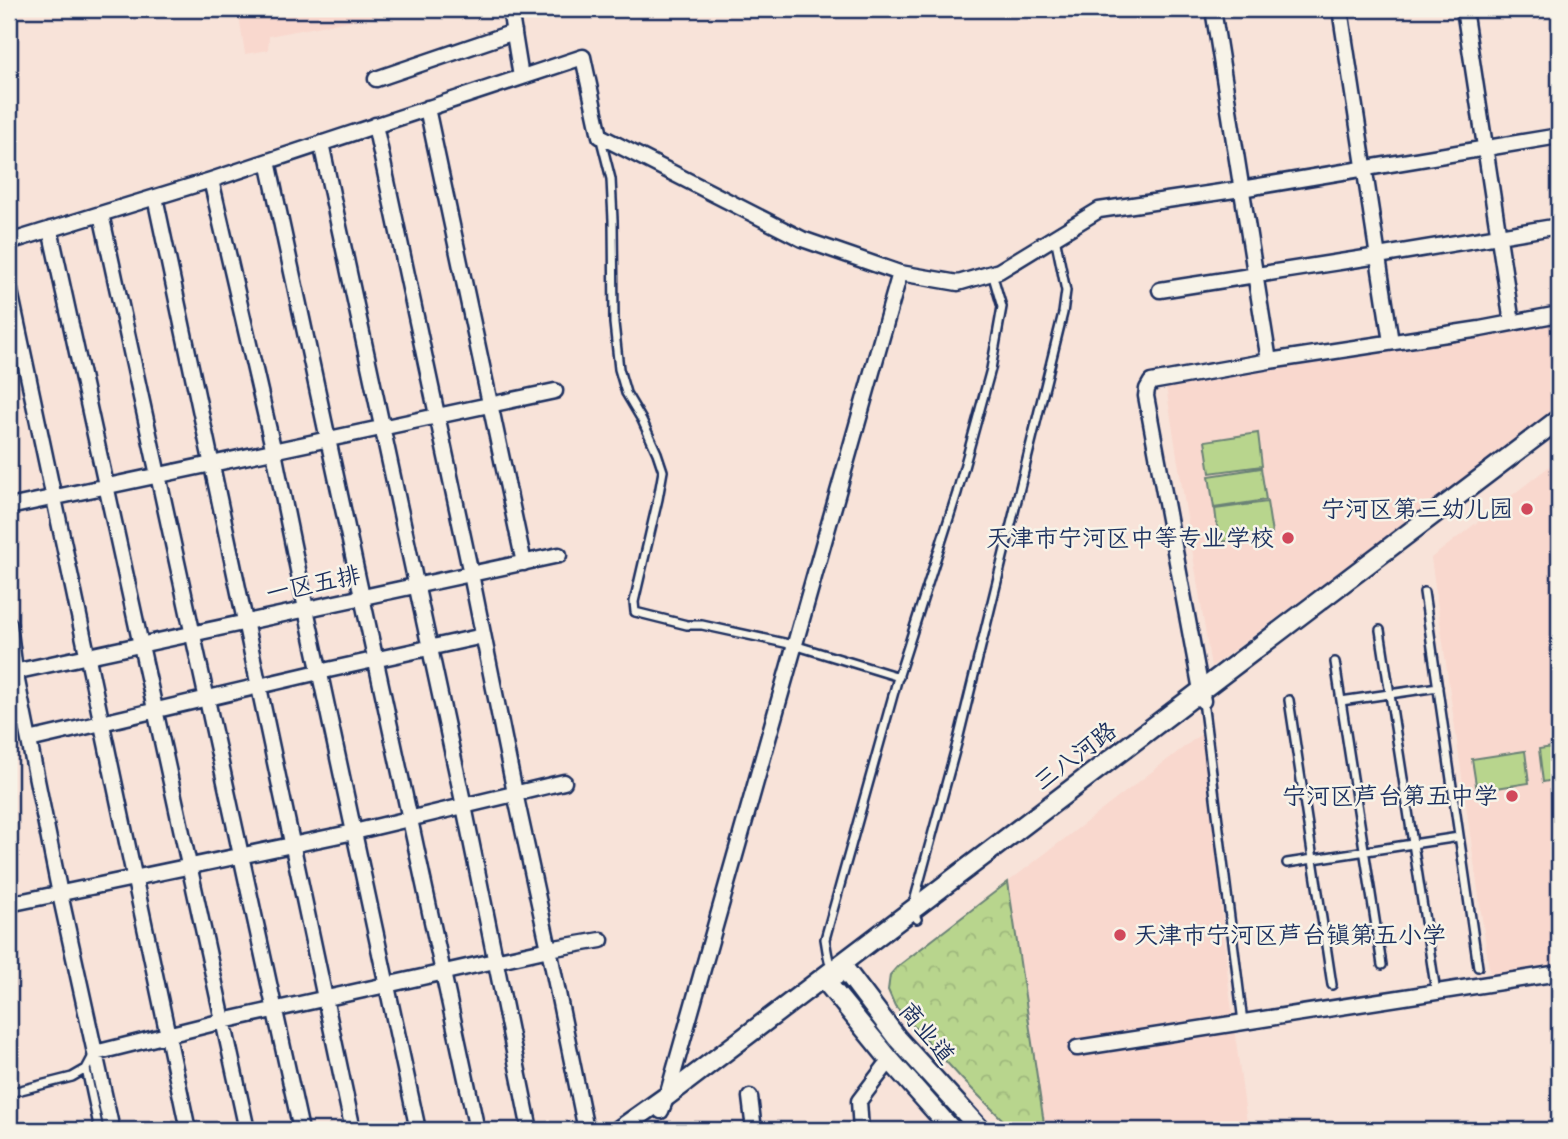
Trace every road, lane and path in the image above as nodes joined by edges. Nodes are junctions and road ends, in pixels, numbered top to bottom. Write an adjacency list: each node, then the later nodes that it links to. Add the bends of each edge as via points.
1 (510, 9): 5 (street)
2 (1213, 9): 17 (street)
3 (1340, 9): 15 (street)
4 (1465, 9): 13 (street)
5 (514, 32): 6 (street); 7 (street)
6 (521, 77): 8 (street); 10 (street, via 583,57)
7 (376, 79)
8 (427, 108): 9 (street); 36 (street)
9 (375, 125): 12 (street); 37 (street)
10 (600, 136): 27 (street, via 802,239); 61 (lane, via 611,179 619,369 663,471 635,611)
11 (1559, 136): 13 (street)
12 (321, 144): 14 (street); 39 (street)
13 (1486, 149): 15 (street); 22 (street)
14 (268, 161): 16 (street); 41 (street)
15 (1364, 169): 17 (street); 25 (street)
16 (211, 180): 18 (street); 42 (street)
17 (1241, 189): 23 (street, via 1099,211); 28 (street)
18 (155, 197): 19 (street); 43 (street)
19 (101, 214): 21 (street); 44 (street)
20 (1559, 226): 22 (street)
21 (50, 229): 24 (street); 45 (street)
22 (1499, 236): 25 (street); 32 (street)
23 (1055, 237): 26 (street); 92 (lane, via 1066,291 1063,313)
24 (9, 242)
25 (1378, 256): 28 (street); 33 (street)
26 (992, 273): 27 (street, via 958,283); 68 (lane, via 1002,307 991,369)
27 (900, 274): 61 (street)
28 (1255, 275): 30 (street); 34 (street)
29 (9, 286): 46 (street)
30 (1160, 290)
31 (1559, 314): 32 (street)
32 (1512, 323): 33 (street)
33 (1391, 342): 34 (street)
34 (1269, 361): 71 (street, via 1151,382 1147,389)
35 (555, 391): 36 (street)
36 (491, 405): 37 (street); 49 (street)
37 (438, 416): 39 (street); 50 (street)
38 (1559, 419): 71 (street, 三八河路)
39 (382, 428): 41 (street); 51 (street)
40 (1559, 433): 71 (street, 三八河路)
41 (328, 440): 42 (street); 53 (street)
42 (274, 452): 43 (street); 54 (street)
43 (211, 465): 44 (street); 55 (street)
44 (158, 476): 45 (street); 58 (street)
45 (106, 487): 46 (street); 60 (street)
46 (54, 498): 47 (street); 63 (street)
47 (9, 507)
48 (559, 555): 49 (street, 一区五排)
49 (524, 563): 50 (street, 一区五排)
50 (471, 574): 51 (street, 一区五排); 59 (street)
51 (416, 585): 53 (street, 一区五排); 62 (street)
52 (1424, 592): 70 (lane)
53 (362, 597): 54 (street, 一区五排); 64 (street)
54 (306, 609): 55 (street, 一区五排); 66 (street)
55 (245, 622): 58 (street, 一区五排); 69 (street)
56 (9, 624): 67 (street)
57 (1380, 629): 103 (lane)
58 (192, 633): 60 (street, 一区五排); 72 (street)
59 (483, 636): 62 (street); 79 (street)
60 (141, 644): 63 (street, 一区五排); 75 (street)
61 (794, 645): 68 (lane); 115 (street)
62 (429, 647): 64 (street); 80 (street)
63 (82, 657): 67 (street, 一区五排); 76 (street)
64 (375, 659): 66 (street); 81 (street)
65 (1335, 662): 74 (lane)
66 (319, 671): 69 (street); 82 (street)
67 (12, 672): 77 (street)
68 (898, 677): 100 (lane, via 825,939)
69 (258, 686): 72 (street); 84 (street)
70 (1438, 687): 74 (lane); 83 (lane)
71 (1202, 696): 92 (street, 三八河路); 107 (lane)
72 (206, 699): 75 (street); 85 (street)
73 (1289, 700): 86 (lane)
74 (1341, 701): 96 (lane)
75 (155, 711): 76 (street); 88 (street)
76 (101, 723): 77 (street); 89 (street)
77 (29, 740): 90 (street)
78 (564, 782): 79 (street)
79 (515, 793): 80 (street); 94 (street)
80 (464, 806): 81 (street); 95 (street)
81 (410, 819): 82 (street); 98 (street)
82 (354, 832): 84 (street); 101 (street)
83 (1459, 837): 86 (lane); 97 (lane)
84 (292, 845): 85 (street); 104 (street)
85 (240, 856): 88 (street); 105 (street)
86 (1313, 859): 87 (lane); 102 (lane)
87 (1287, 863)
88 (189, 866): 89 (street); 106 (street)
89 (134, 878): 90 (street); 108 (street)
90 (60, 894): 91 (street); 110 (street)
91 (9, 904)
92 (915, 914): 100 (street, 三八河路)
93 (601, 940): 94 (street)
94 (549, 949): 95 (street); 125 (street)
95 (496, 961): 98 (street); 124 (street)
96 (1382, 965)
97 (1478, 967)
98 (443, 973): 101 (street); 123 (street)
99 (1559, 973): 103 (street)
100 (836, 976): 111 (street, 商业道); 115 (street, 三八河路); 131 (street, 商业道)
101 (387, 985): 104 (street); 122 (street)
102 (1332, 985)
103 (1436, 992): 107 (street)
104 (325, 999): 105 (street); 121 (street)
105 (274, 1010): 106 (street); 120 (street)
106 (223, 1021): 108 (street); 119 (street)
107 (1243, 1022): 109 (street)
108 (167, 1035): 110 (street); 118 (street)
109 (1077, 1048)
110 (94, 1053): 112 (lane); 117 (street)
111 (890, 1060): 129 (street, via 859,1101); 130 (street, 商业道)
112 (86, 1069): 113 (lane); 116 (lane)
113 (9, 1093)
114 (750, 1097): 128 (street)
115 (664, 1103): 126 (street, 三八河路); 127 (street, 三八河路)
116 (99, 1130)
117 (112, 1130)
118 (188, 1130)
119 (247, 1130)
120 (301, 1130)
121 (353, 1130)
122 (418, 1130)
123 (477, 1130)
124 (530, 1130)
125 (586, 1130)
126 (619, 1130)
127 (635, 1130)
128 (754, 1130)
129 (861, 1130)
130 (952, 1130)
131 (981, 1130)

